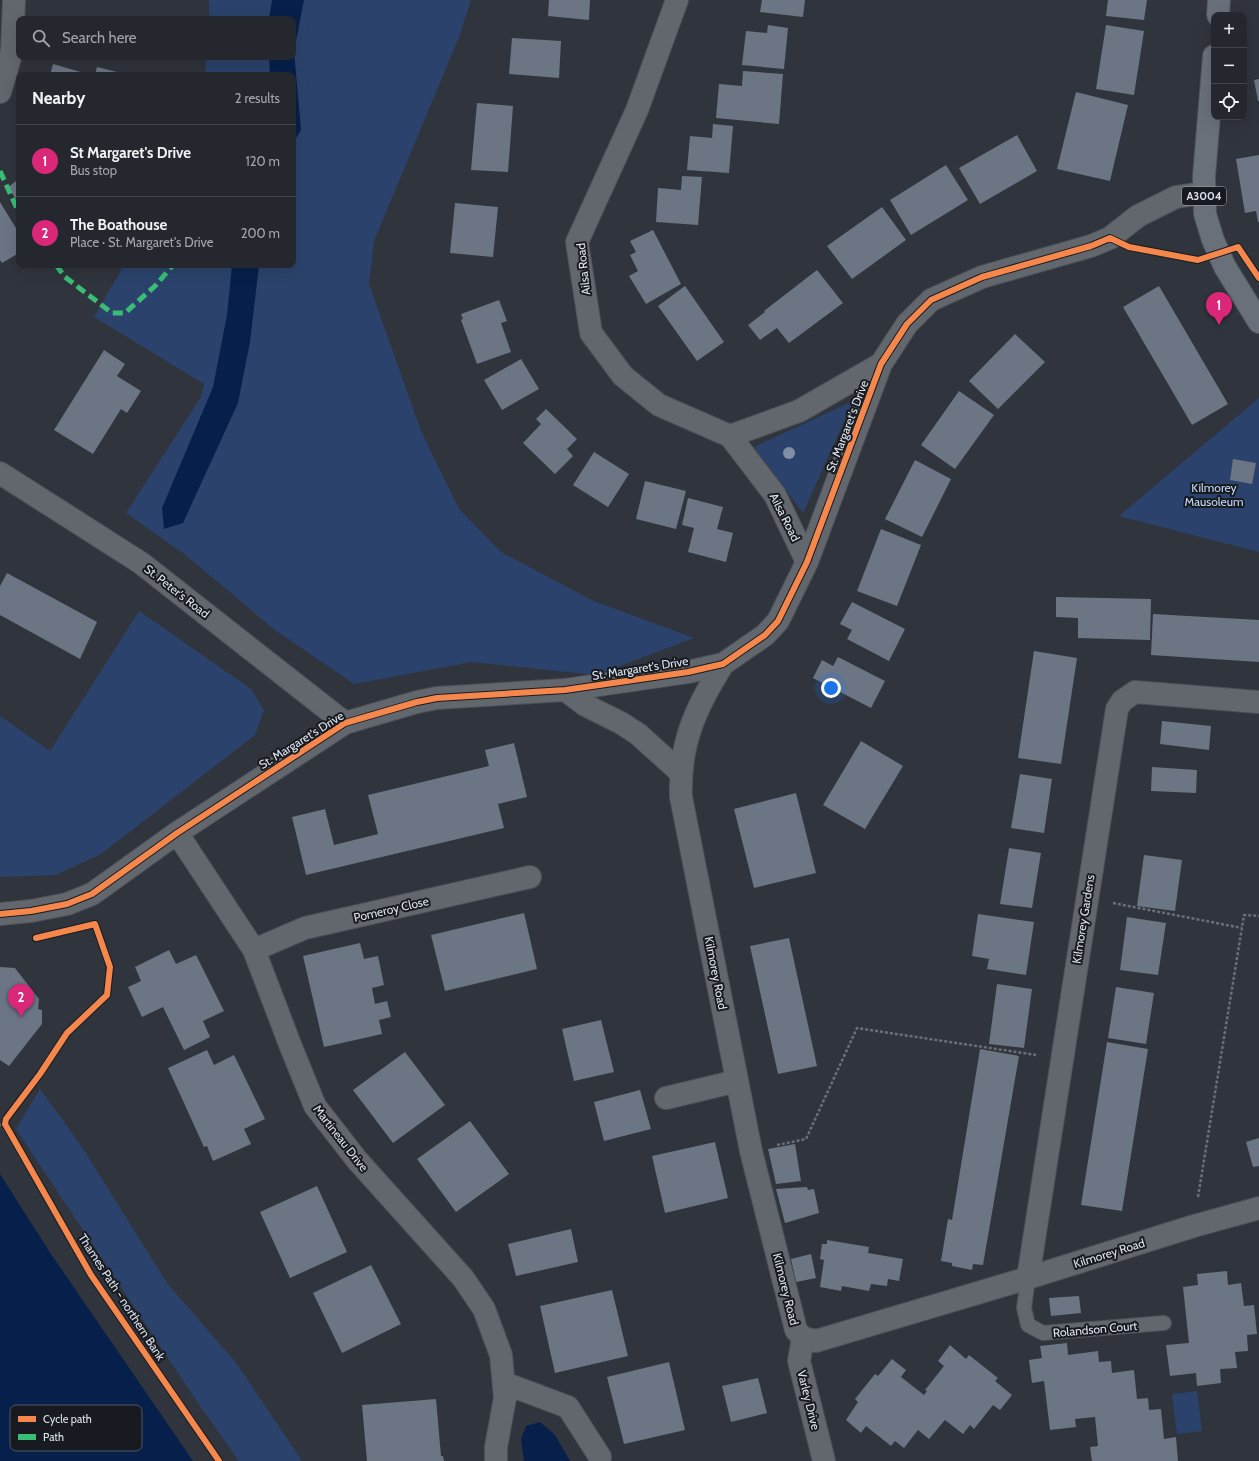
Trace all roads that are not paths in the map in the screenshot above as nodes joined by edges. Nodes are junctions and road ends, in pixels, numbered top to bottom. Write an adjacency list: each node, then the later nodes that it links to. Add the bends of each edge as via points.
1 (14, 0): 6 (street, via 12,51)
2 (677, 0): 10 (street, Ailsa Road, via 637,110 577,242 591,333 623,376 660,405)
3 (1219, 0): 4 (main road)
4 (1218, 12)
5 (1212, 84): 7 (main road, A3004)
6 (0, 92)
7 (1203, 193): 8 (main road, A3004, via 1207,219 1225,267); 9 (street, St. Margaret's Drive, via 1176,197 1138,216 1110,238 982,277 931,300 907,324)
8 (1259, 322)
9 (881, 364): 10 (street, via 799,411); 12 (street, St. Margaret's Drive)
10 (730, 436): 12 (street, Ailsa Road, via 775,495)
11 (0, 473): 16 (street, St. Peter's Road, via 141,562)
12 (807, 562): 13 (street, St. Margaret's Drive, via 778,621 765,635)
13 (723, 664): 14 (street, St. Margaret's Drive, via 688,672); 17 (street, Kilmorey Road, via 696,712)
14 (565, 690): 16 (street, St. Margaret's Drive, via 438,698); 17 (street, via 585,705 638,734)
15 (1259, 702): 25 (street, Kilmorey Gardens, via 1135,692 1122,701 1117,709)
16 (345, 723): 18 (street, St. Margaret's Drive)
17 (680, 772): 22 (street, Kilmorey Road, via 681,798)
18 (177, 833): 20 (street, St. Margaret's Drive, via 92,894 67,904); 21 (street, Martineau Drive)
19 (530, 877): 21 (street, Pomeroy Close, via 305,928)
20 (0, 914)
21 (254, 950): 28 (street, Martineau Drive, via 315,1106 357,1160 463,1278 484,1310 501,1355)
22 (737, 1081): 23 (street); 27 (street, Kilmorey Road, via 751,1151 796,1330)
23 (666, 1098)
24 (1259, 1208): 25 (street, Kilmorey Road)
25 (1028, 1278): 26 (lane, Rolandson Court, via 1024,1308 1028,1325 1043,1333); 27 (street, Kilmorey Road, via 816,1341)
26 (1164, 1323)
27 (803, 1338): 31 (street, Varley Drive, via 799,1361)
28 (504, 1384): 29 (street, via 568,1407); 30 (street, Martineau Drive, via 506,1398 496,1447)
29 (600, 1457)
30 (496, 1461)
31 (824, 1461)

